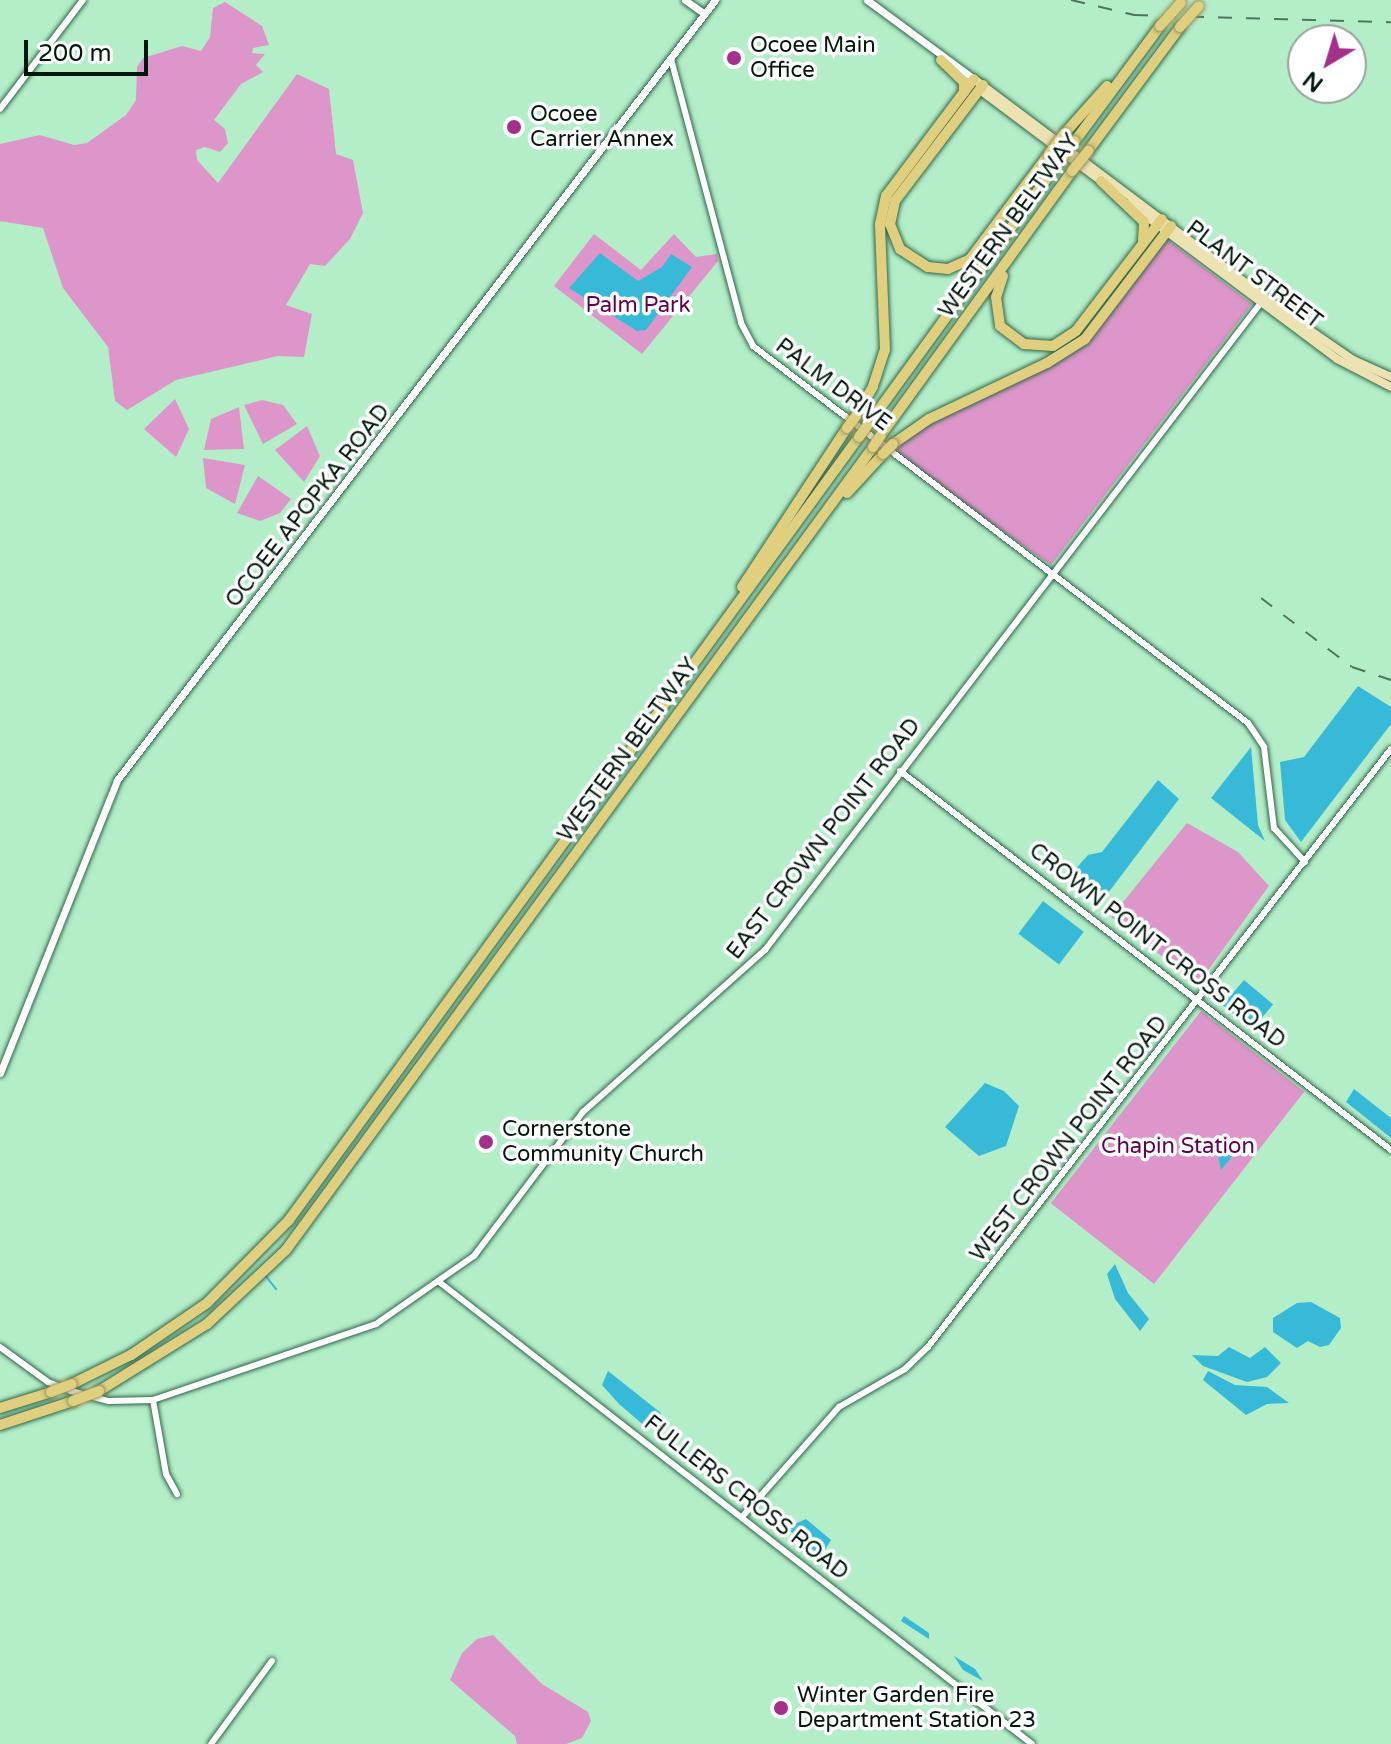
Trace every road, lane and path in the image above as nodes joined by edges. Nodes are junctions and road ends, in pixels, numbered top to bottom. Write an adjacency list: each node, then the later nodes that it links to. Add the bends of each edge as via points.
1 (83, 0): 14 (street)
2 (685, 0): 7 (main road)
3 (715, 0): 7 (main road, OCOEE APOPKA ROAD)
4 (867, 0): 8 (main road)
5 (1182, 2): 9 (highway, WESTERN BELTWAY, bridge)
6 (1202, 3): 15 (highway, WESTERN BELTWAY, bridge)
7 (705, 14): 10 (main road, OCOEE APOPKA ROAD)
8 (922, 42): 11 (main road); 12 (main road)
9 (1146, 43): 12 (highway, bridge, via 1065,133 970,259 948,269 909,258 892,237 890,212); 25 (highway, WESTERN BELTWAY, bridge)
10 (671, 59): 24 (street, PALM DRIVE, via 741,323 753,346); 30 (main road, OCOEE APOPKA ROAD, via 117,780)
11 (941, 60): 12 (main road); 13 (highway, via 964,82)
12 (977, 84): 13 (highway); 15 (main road)
13 (963, 94): 25 (highway, bridge, via 886,196 880,224 885,350 873,386)
14 (0, 109)
15 (1080, 161): 16 (main road, PLANT STREET); 17 (main road); 19 (highway, WESTERN BELTWAY)
16 (1101, 181): 17 (main road, PLANT STREET); 18 (highway, via 1144,222)
17 (1165, 226): 18 (highway); 20 (main road, PLANT STREET); 23 (highway, bridge, via 1085,339 1047,363 929,419 893,444)
18 (1139, 250): 19 (highway, via 1066,341 1040,347 1012,338 1000,326 996,297)
19 (1013, 256): 23 (highway, WESTERN BELTWAY, bridge)
20 (1263, 301): 21 (main road, PLANT STREET, via 1353,360); 22 (main road, PLANT STREET, via 1356,372); 24 (street, EAST CROWN POINT ROAD)
21 (1391, 377)
22 (1391, 387)
23 (779, 575): 34 (highway, WESTERN BELTWAY, bridge, via 272,1266 180,1344 99,1391)
24 (1053, 575): 27 (street, EAST CROWN POINT ROAD); 28 (street, PALM DRIVE, via 1248,723 1264,747 1274,828)
25 (658, 714): 34 (highway, WESTERN BELTWAY, via 261,1253 159,1338)
26 (1391, 749): 28 (street, WEST CROWN POINT ROAD)
27 (900, 771): 29 (street, CROWN POINT CROSS ROAD); 32 (street, EAST CROWN POINT ROAD, via 753,963 583,1112 485,1244)
28 (1305, 862): 29 (street, WEST CROWN POINT ROAD)
29 (1199, 1003): 31 (street, CROWN POINT CROSS ROAD); 39 (street, WEST CROWN POINT ROAD, via 918,1359 839,1407)
30 (0, 1073)
31 (1391, 1150)
32 (438, 1281): 35 (street, EAST CROWN POINT ROAD, via 355,1333); 39 (street, FULLERS CROSS ROAD)
33 (0, 1347): 34 (street, via 48,1382)
34 (72, 1392): 35 (street, EAST CROWN POINT ROAD, via 109,1401); 36 (highway, WESTERN BELTWAY, bridge, via 51,1392); 37 (highway, WESTERN BELTWAY)
35 (153, 1400): 38 (street, via 166,1474)
36 (0, 1408)
37 (0, 1425)
38 (177, 1494)
39 (742, 1517): 42 (street, FULLERS CROSS ROAD)
40 (272, 1661): 41 (street)
41 (211, 1744)
42 (1032, 1744)

